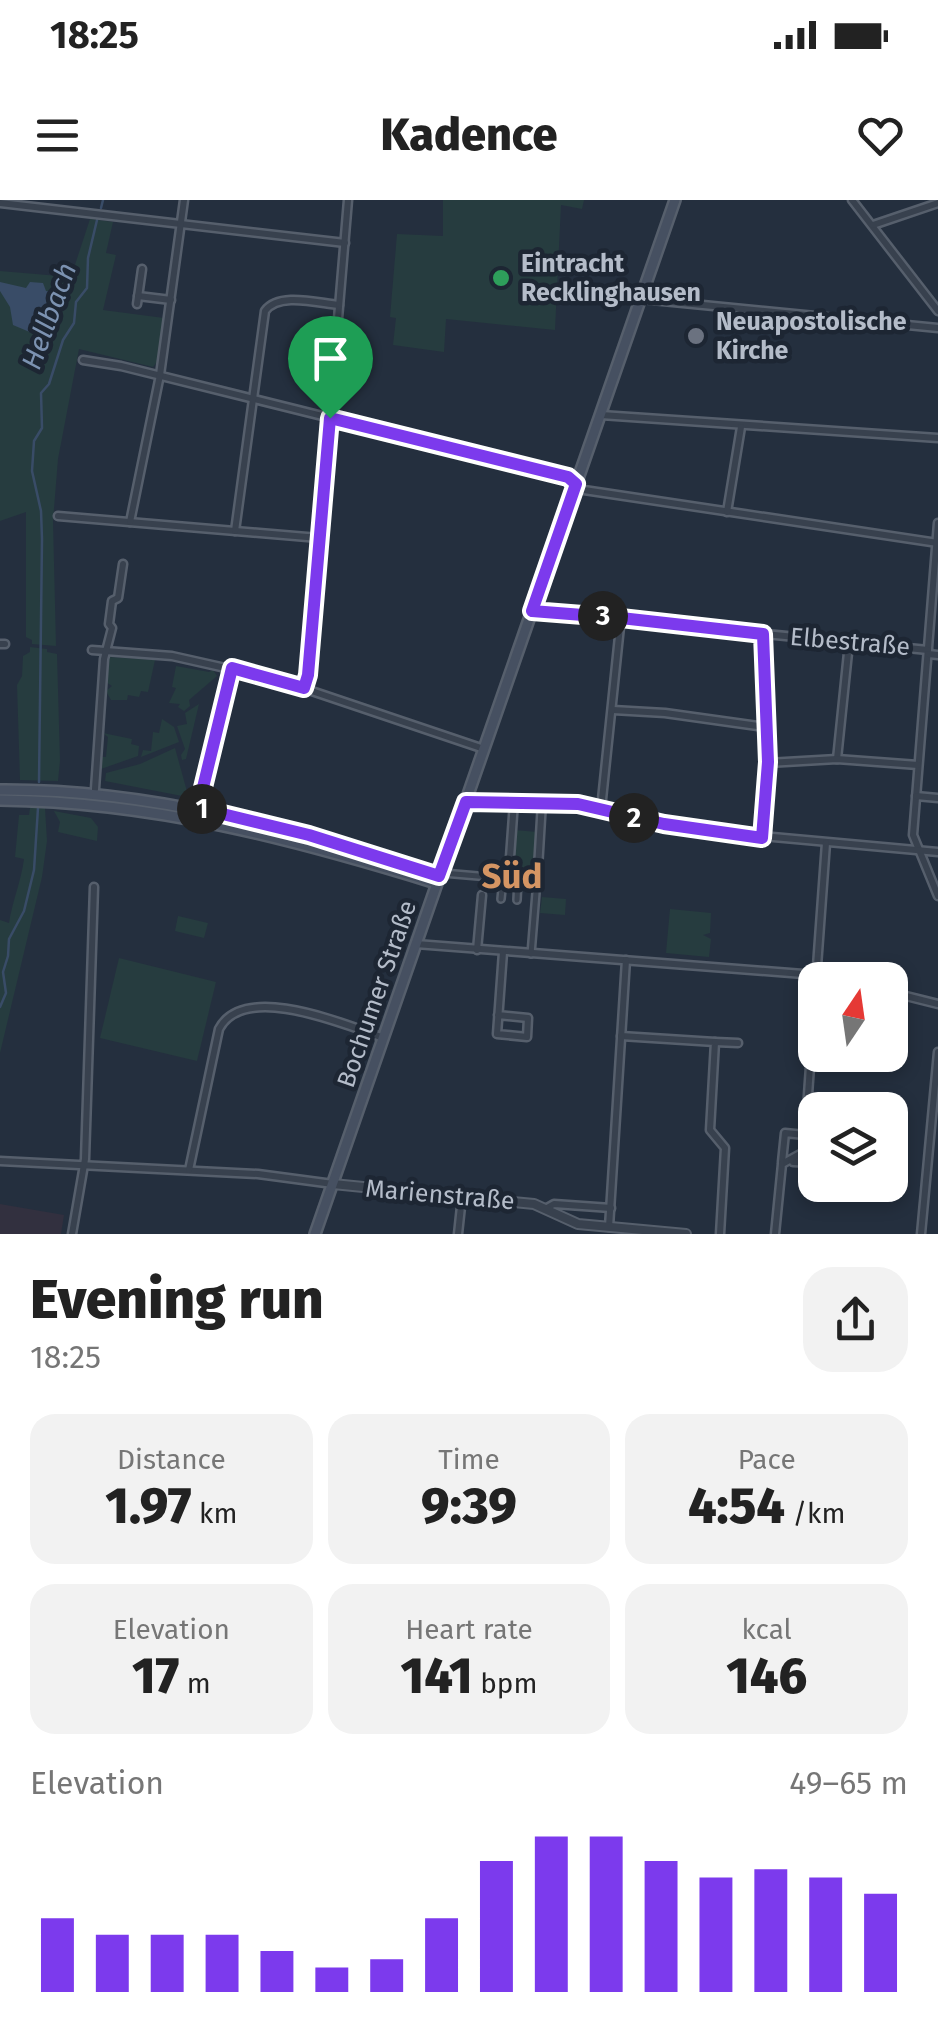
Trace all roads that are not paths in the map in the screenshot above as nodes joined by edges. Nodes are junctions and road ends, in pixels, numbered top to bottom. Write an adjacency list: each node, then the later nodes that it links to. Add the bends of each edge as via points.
1 (85, 200): 8 (street)
2 (184, 200): 9 (street)
3 (348, 200): 11 (street)
4 (675, 200): 13 (main road, Bochumer Straße)
5 (852, 200): 10 (street)
6 (0, 203): 8 (street)
7 (938, 203): 10 (street)
8 (83, 213): 9 (street)
9 (180, 224): 11 (street); 14 (street)
10 (872, 226): 16 (street)
11 (345, 243): 15 (street)
12 (142, 269): 14 (street, via 138,300)
13 (642, 299): 17 (street); 21 (main road, Bochumer Straße)
14 (171, 300): 19 (street)
15 (339, 305): 20 (street, via 281,300 267,307); 22 (street)
16 (938, 311)
17 (938, 328)
18 (83, 360): 19 (street)
19 (160, 375): 20 (street); 28 (street)
20 (251, 398): 22 (street); 30 (street)
21 (600, 414): 23 (street); 25 (main road, Bochumer Straße)
22 (330, 418): 25 (street); 31 (street)
23 (741, 426): 24 (street); 26 (street)
24 (938, 438)
25 (576, 484): 26 (street); 34 (main road, Bochumer Straße)
26 (727, 512): 32 (street)
27 (58, 516): 28 (street)
28 (130, 522): 30 (street)
29 (938, 523): 32 (street)
30 (234, 530): 31 (street)
31 (319, 538): 44 (street)
32 (937, 543): 40 (street)
33 (122, 564): 39 (street)
34 (532, 611): 35 (street, Elbestraße); 48 (main road, Bochumer Straße)
35 (621, 618): 36 (street, Elbestraße); 46 (street)
36 (763, 634): 37 (street, Elbestraße); 47 (street)
37 (849, 643): 40 (street, Elbestraße); 49 (street)
38 (92, 650): 39 (street)
39 (107, 651): 42 (street); 52 (street)
40 (928, 652): 41 (street, Elbestraße); 43 (street)
41 (938, 655)
42 (232, 668): 44 (street); 61 (street)
43 (925, 686): 45 (street); 51 (street)
44 (304, 688): 48 (street)
45 (938, 688)
46 (612, 710): 47 (street); 60 (street)
47 (766, 727): 50 (street)
48 (484, 749): 57 (main road, Bochumer Straße)
49 (836, 759): 50 (street); 51 (street)
50 (768, 762): 62 (street)
51 (918, 765): 54 (street)
52 (95, 789)
53 (0, 790): 61 (main road, via 101,794)
54 (916, 796): 55 (street); 64 (street)
55 (938, 798)
56 (0, 800): 61 (main road)
57 (466, 802): 58 (street); 68 (main road, Bochumer Straße)
58 (514, 802): 59 (street); 67 (street)
59 (542, 802): 60 (street); 66 (street)
60 (601, 809): 62 (street)
61 (198, 813): 68 (main road)
62 (762, 838): 63 (street)
63 (826, 843): 64 (street); 82 (street)
64 (918, 851): 65 (street); 74 (street)
65 (938, 852)
66 (538, 868): 71 (street)
67 (507, 876): 69 (street); 70 (street); 75 (street)
68 (438, 877): 69 (street); 77 (main road, Bochumer Straße)
69 (484, 878): 73 (street)
70 (518, 880): 71 (street); 76 (street)
71 (536, 881): 80 (street)
72 (94, 888): 98 (street)
73 (482, 895): 78 (street)
74 (938, 896)
75 (502, 899)
76 (516, 900)
77 (416, 944): 78 (street); 88 (main road, Bochumer Straße)
78 (477, 950): 79 (street)
79 (503, 952): 80 (street); 86 (street)
80 (531, 954): 81 (street)
81 (626, 960): 83 (street); 87 (street)
82 (817, 962)
83 (798, 976)
84 (908, 996): 85 (street)
85 (938, 1004)
86 (498, 1015): 86 (street, via 497,1034 527,1037 528,1018)
87 (622, 1036): 89 (street); 103 (street)
88 (384, 1038): 99 (street, via 311,1013 234,1011 220,1029); 100 (main road, Bochumer Straße)
89 (715, 1042): 90 (street); 109 (street, via 710,1130 725,1148)
90 (738, 1043)
91 (938, 1052): 92 (street)
92 (937, 1089): 111 (street)
93 (798, 1134): 96 (street, via 785,1133)
94 (798, 1157): 96 (street)
95 (0, 1160): 98 (street)
96 (784, 1162): 97 (street); 110 (street)
97 (798, 1162)
98 (85, 1165): 99 (street); 105 (street)
99 (188, 1170): 100 (street)
100 (333, 1184): 101 (street, Marienstraße); 106 (main road, Bochumer Straße)
101 (462, 1197): 102 (street, Marienstraße); 107 (street)
102 (548, 1208): 103 (street, Marienstraße); 104 (street, Marienstraße, via 578,1224)
103 (611, 1208): 104 (street)
104 (609, 1227): 108 (street, Marienstraße)
105 (72, 1234)
106 (315, 1234)
107 (458, 1234)
108 (686, 1234)
109 (720, 1234)
110 (775, 1234)
111 (921, 1234)

